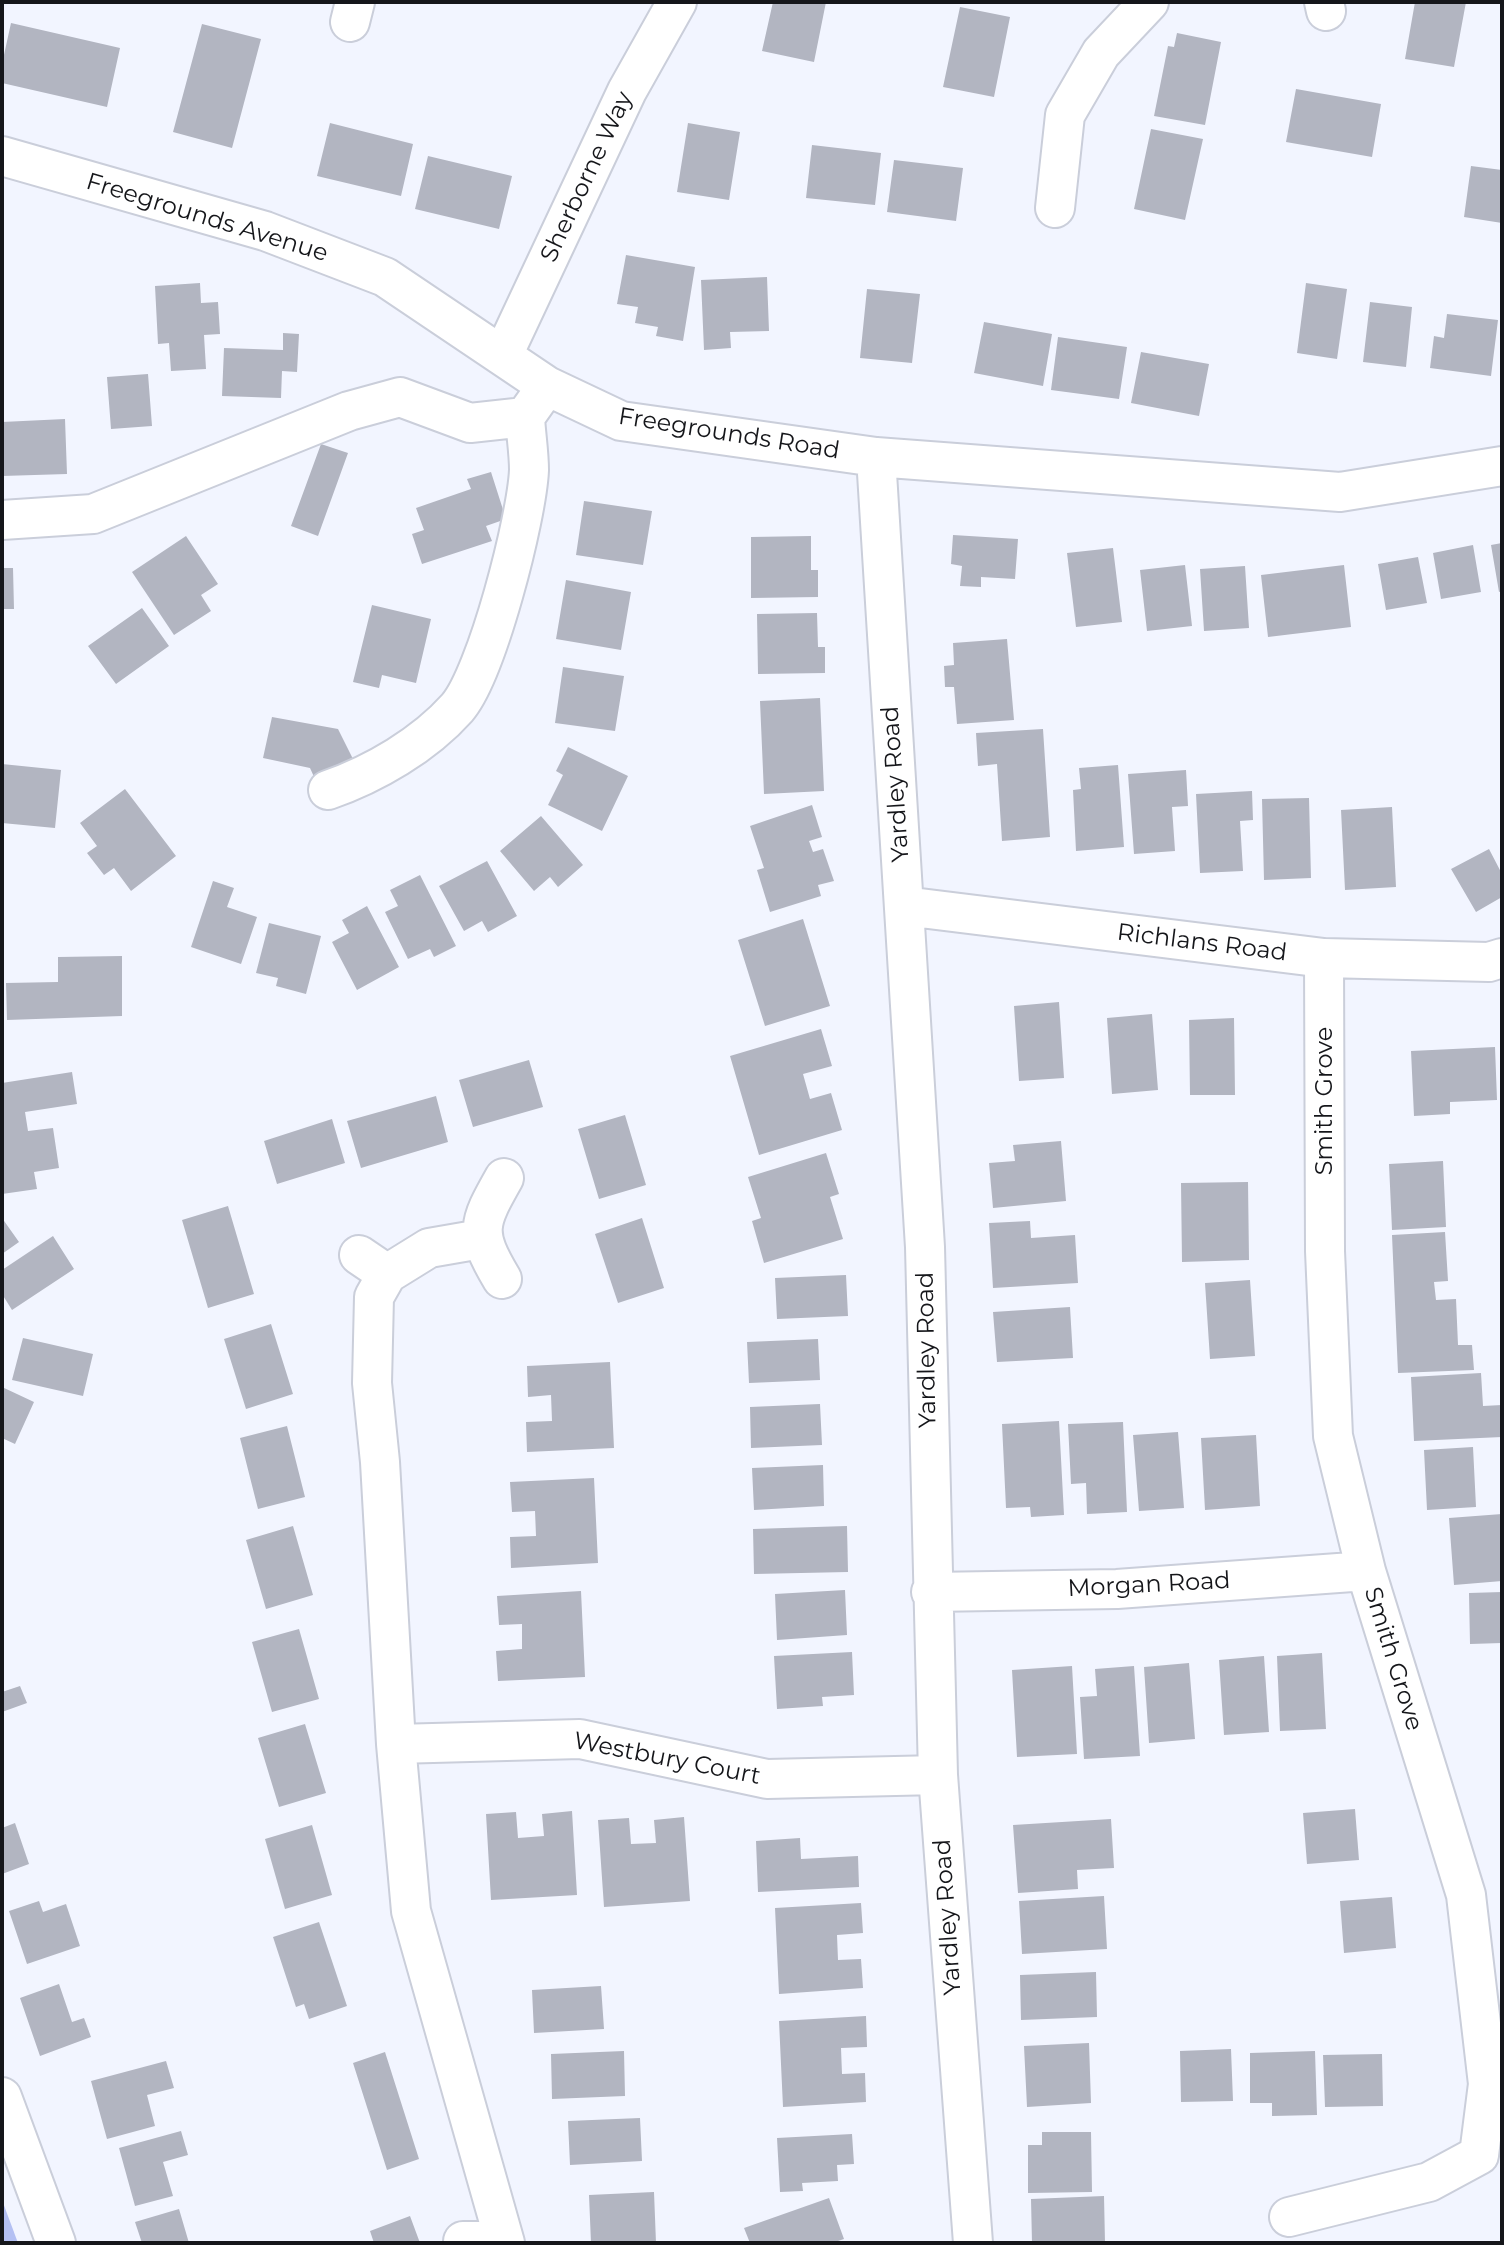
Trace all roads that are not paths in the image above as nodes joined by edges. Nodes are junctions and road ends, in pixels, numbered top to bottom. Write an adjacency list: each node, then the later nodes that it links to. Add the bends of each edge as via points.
1 (677, 2): 5 (street, Sherborne Way, via 627,91)
2 (1149, 2): 4 (street, via 1101,52 1065,115)
3 (2, 156): 5 (street, Freegrounds Avenue, via 265,231 385,277)
4 (1055, 208)
5 (503, 355): 6 (street, Freegrounds Avenue)
6 (547, 386): 7 (street); 8 (street, Freegrounds Road, via 621,421)
7 (525, 417): 10 (street, via 470,423 400,397 349,411 93,514); 11 (street, via 529,470 522,522 487,646 459,706 426,737)
8 (876, 457): 9 (street, Freegrounds Road, via 1340,492); 12 (street, Yardley Road)
9 (1502, 466)
10 (2, 520)
11 (350, 791)
12 (904, 906): 13 (street, Richlans Road); 19 (street, Yardley Road, via 925,1247)
13 (1324, 958): 14 (street, Richlans Road); 18 (street, Smith Grove, via 1325,1251 1332,1436)
14 (1502, 958)
15 (504, 1178): 16 (street, via 485,1212)
16 (481, 1239): 17 (street); 20 (street, via 373,1265 372,1382 387,1463)
17 (502, 1279)
18 (1366, 1572): 19 (street, Morgan Road, via 1117,1589); 23 (street, Smith Grove, via 1466,1895 1488,2084 1479,2155 1429,2182)
19 (931, 1591): 21 (street, Yardley Road)
20 (396, 1744): 21 (street, Westbury Court, via 580,1739 768,1779); 25 (street, via 411,1910)
21 (937, 1776): 27 (street, Yardley Road)
22 (2, 2097): 26 (street)
23 (1289, 2217)
24 (463, 2241): 25 (street)
25 (505, 2242)
26 (56, 2243)
27 (973, 2243)

